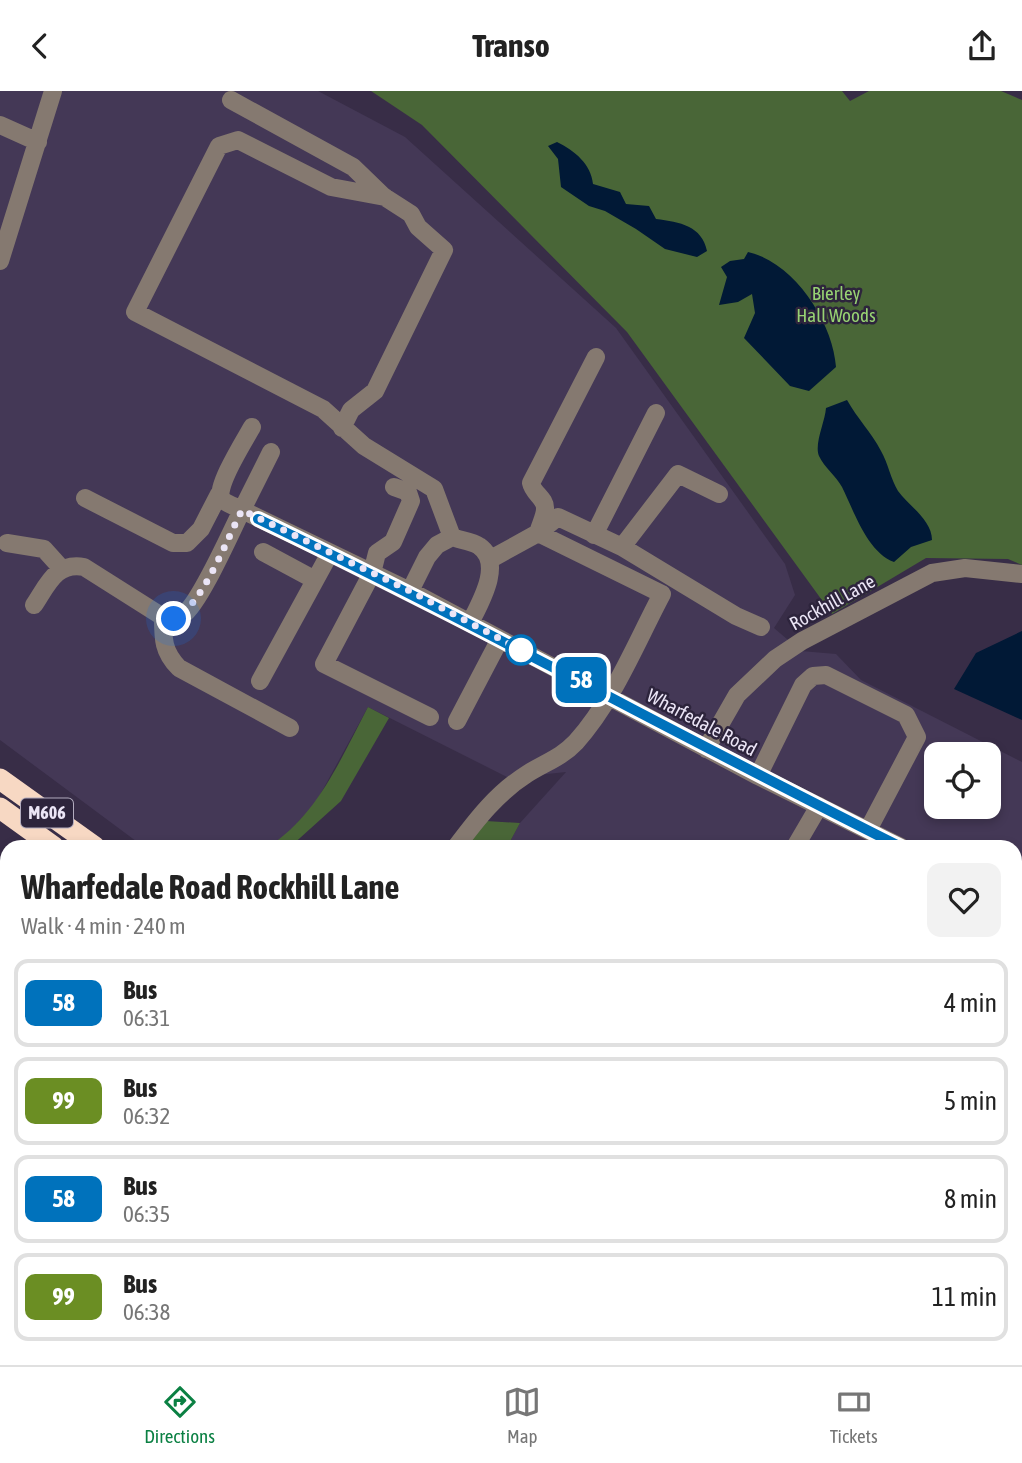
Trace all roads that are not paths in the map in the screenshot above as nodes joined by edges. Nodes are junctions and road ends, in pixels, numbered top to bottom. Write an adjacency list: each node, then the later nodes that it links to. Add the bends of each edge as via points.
1 (53, 91): 4 (street)
2 (231, 100): 5 (street, via 352,167)
3 (0, 125): 4 (street)
4 (38, 142): 6 (street)
5 (385, 197): 9 (street, via 411,214 418,227 444,250 376,391); 9 (street, via 331,187 238,140 219,146 135,312 323,409)
6 (0, 261)
7 (596, 357): 17 (street, via 531,483 544,501)
8 (656, 414): 18 (street)
9 (338, 424): 19 (street, via 364,446 434,489)
10 (252, 427): 13 (street)
11 (271, 452): 16 (street)
12 (394, 487): 26 (street, via 408,492 411,501 393,541 377,553)
13 (219, 494): 15 (street, via 201,529 187,543 173,543); 16 (street, Wharfedale Road)
14 (719, 494): 21 (street, via 678,474)
15 (85, 498)
16 (250, 514): 23 (street, Wharfedale Road); 31 (street, via 185,614)
17 (538, 533): 18 (street, via 558,517); 24 (street); 36 (street, via 662,594)
18 (594, 535): 21 (street)
19 (452, 537): 24 (street, via 479,546); 29 (street, via 437,545)
20 (7, 543): 25 (street, via 44,549)
21 (622, 547): 33 (street)
22 (262, 552): 28 (street)
23 (330, 553): 26 (street, Wharfedale Road); 28 (street)
24 (489, 560): 32 (street, via 485,592)
25 (62, 569): 30 (street); 31 (street, via 69,564 84,567)
26 (372, 573): 29 (street, Wharfedale Road); 37 (street, via 324,664)
27 (1022, 574): 40 (street, Rockhill Lane, via 965,568 932,573 802,641 737,695)
28 (315, 580): 35 (street)
29 (410, 591): 32 (street, Wharfedale Road)
30 (34, 605)
31 (163, 617): 39 (street, via 163,642 179,668)
32 (470, 623): 34 (street, Wharfedale Road)
33 (761, 627)
34 (500, 639): 36 (street, Wharfedale Road); 38 (street)
35 (260, 681)
36 (608, 694): 40 (street, Wharfedale Road); 48 (street, via 577,741 494,800)
37 (430, 717)
38 (457, 720)
39 (290, 729)
40 (706, 749): 41 (street, Wharfedale Road)
41 (758, 776): 43 (street, Wharfedale Road); 45 (street, via 803,685 813,676 826,675 895,709 906,715 917,737)
42 (0, 779): 47 (highway, M606)
43 (819, 806): 45 (street, Wharfedale Road); 49 (street)
44 (0, 808): 46 (highway, M606)
45 (867, 830): 50 (street, Wharfedale Road)
46 (44, 840)
47 (85, 840)
48 (462, 840)
49 (799, 840)
50 (887, 840)

